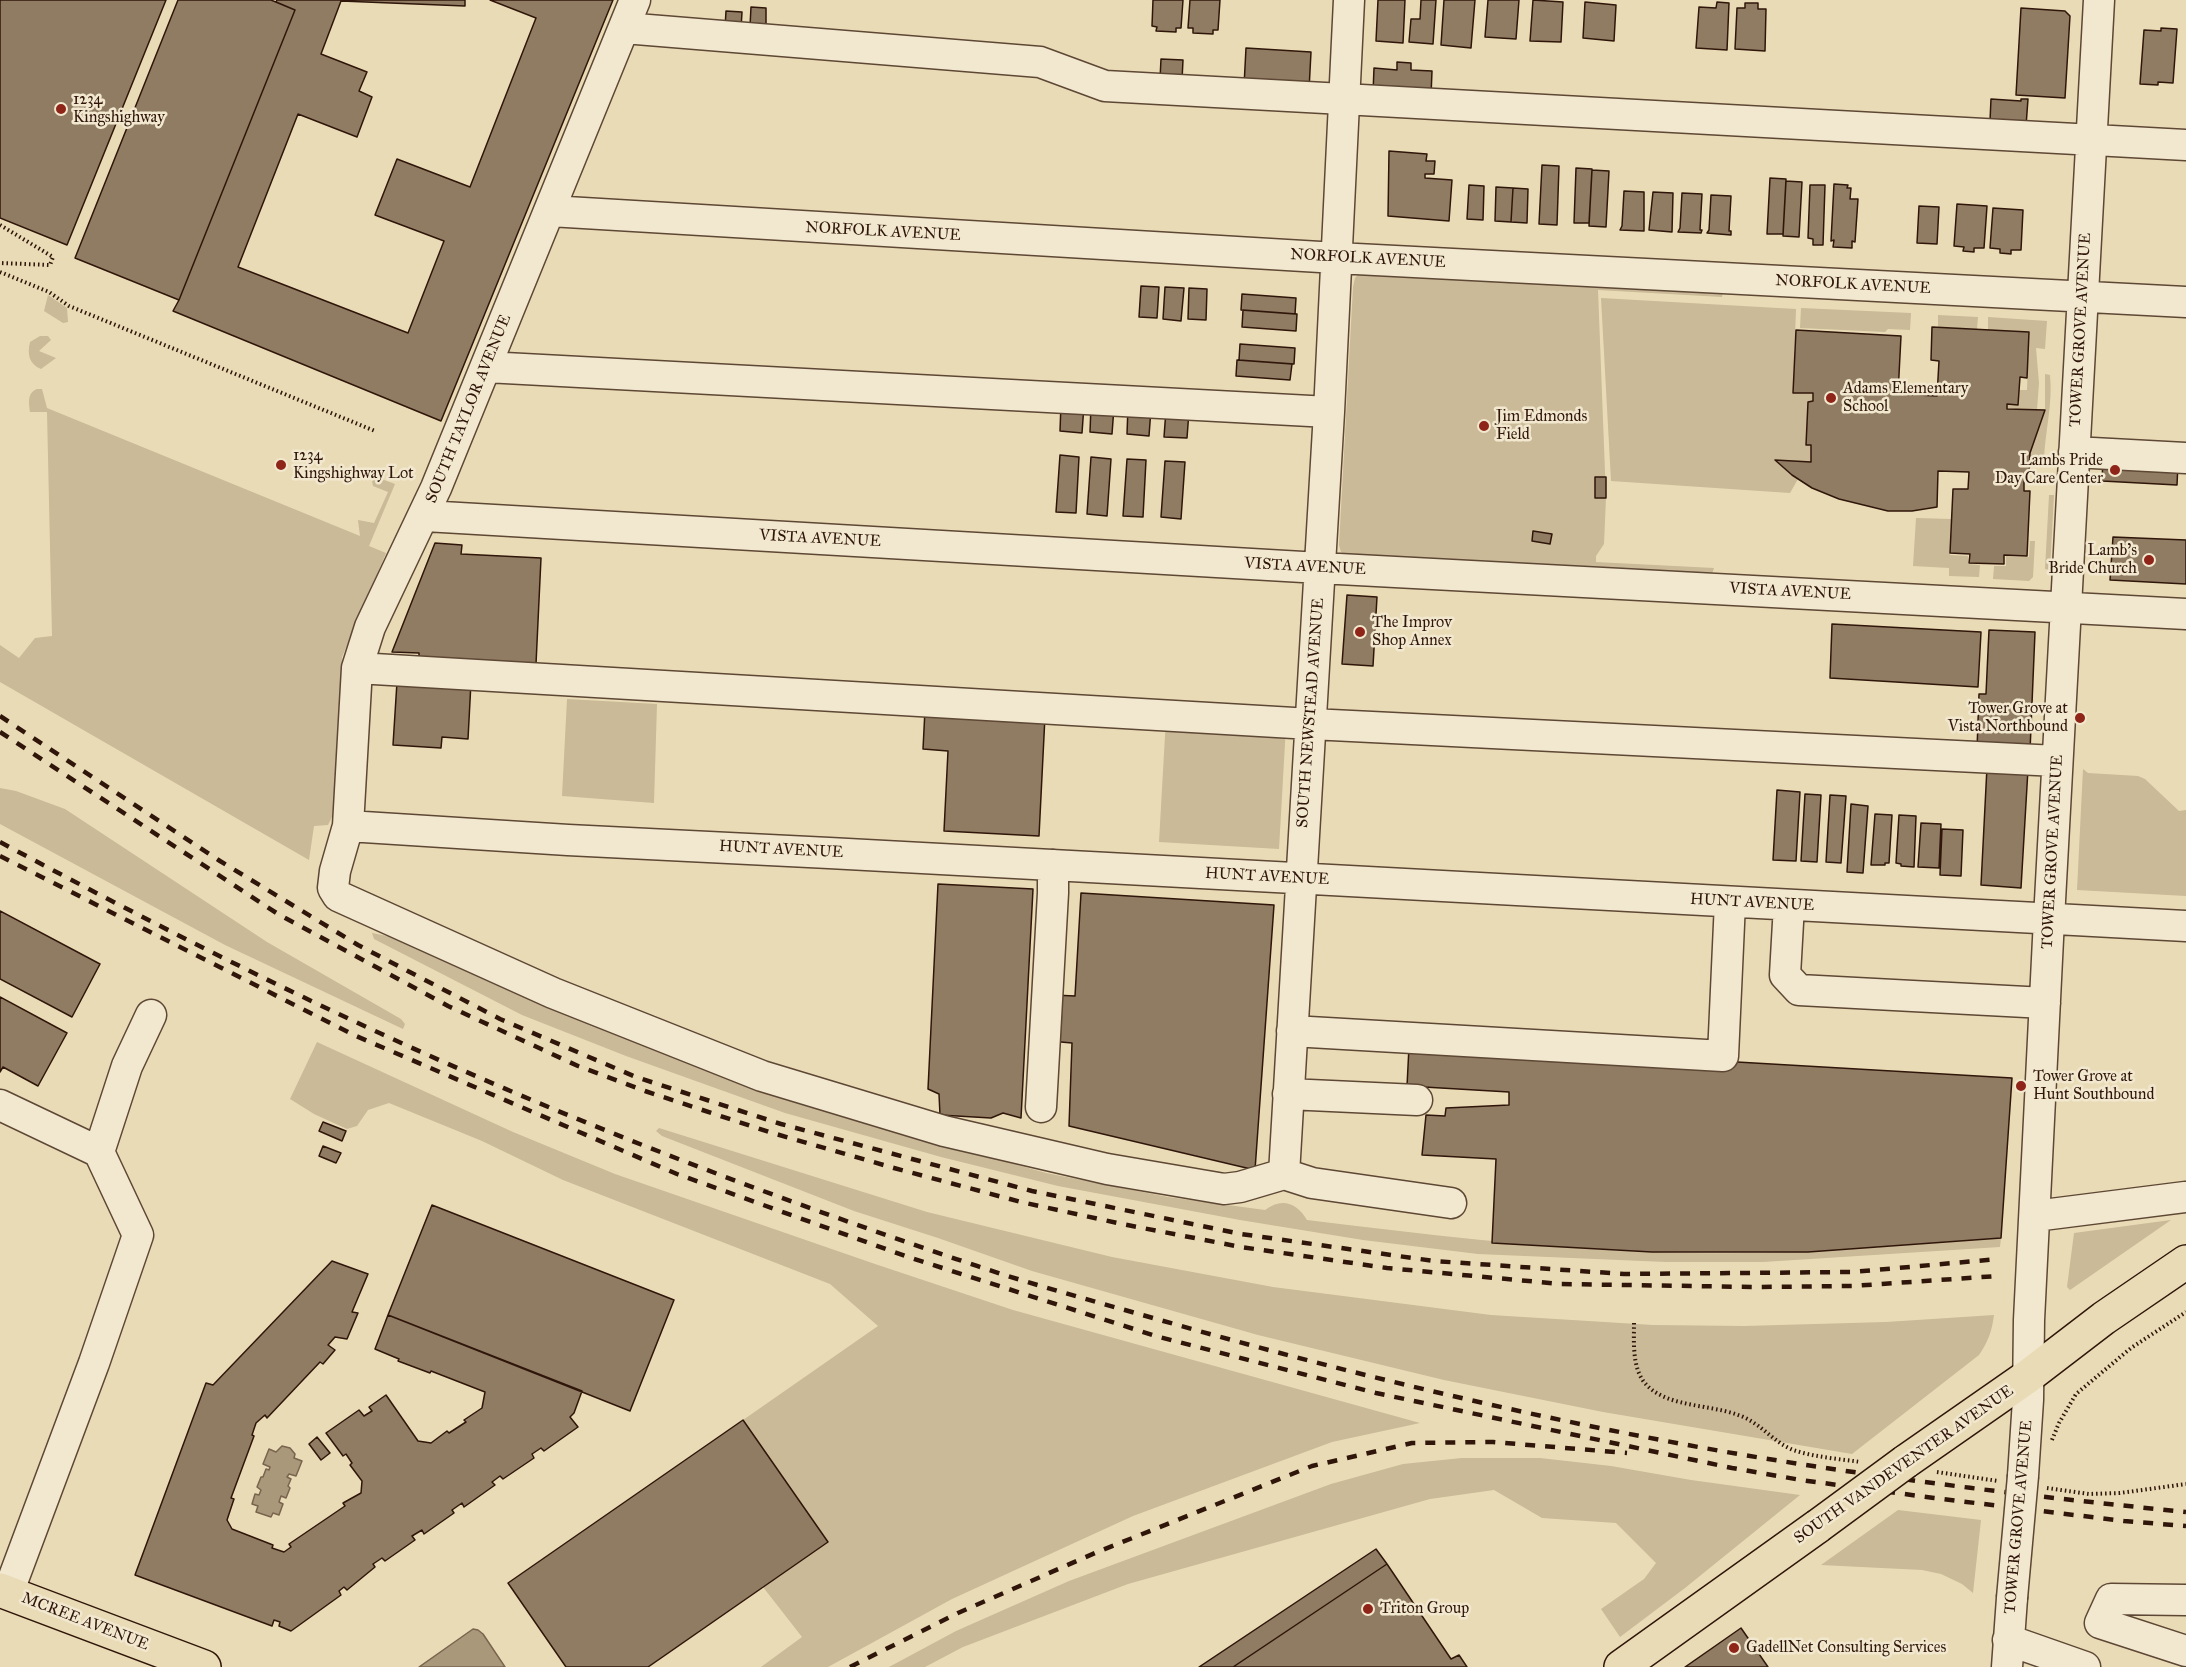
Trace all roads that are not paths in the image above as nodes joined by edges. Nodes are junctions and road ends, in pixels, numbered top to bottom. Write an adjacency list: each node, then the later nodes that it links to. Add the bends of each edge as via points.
1 (635, 0): 4 (street, SOUTH TAYLOR AVENUE)
2 (1349, 0): 5 (street, SOUTH NEWSTEAD AVENUE)
3 (2099, 0): 6 (street, TOWER GROVE AVENUE)
4 (624, 28): 5 (street, via 1040,62 1105,86); 8 (street, SOUTH TAYLOR AVENUE)
5 (1344, 99): 6 (street); 9 (street, SOUTH NEWSTEAD AVENUE)
6 (2092, 140): 7 (street); 10 (street, TOWER GROVE AVENUE)
7 (2186, 145)
8 (550, 211): 9 (street, NORFOLK AVENUE); 12 (street, SOUTH TAYLOR AVENUE)
9 (1336, 258): 10 (street, NORFOLK AVENUE); 13 (street, SOUTH NEWSTEAD AVENUE)
10 (2083, 297): 11 (street, NORFOLK AVENUE); 14 (street, TOWER GROVE AVENUE)
11 (2186, 302)
12 (486, 367): 13 (street); 16 (street, SOUTH TAYLOR AVENUE)
13 (1329, 412): 17 (street, SOUTH NEWSTEAD AVENUE)
14 (2074, 452): 15 (street); 18 (street, TOWER GROVE AVENUE)
15 (2186, 458)
16 (424, 516): 17 (street, VISTA AVENUE); 20 (street, SOUTH TAYLOR AVENUE, via 370,627)
17 (1320, 568): 18 (street, VISTA AVENUE); 21 (street, SOUTH NEWSTEAD AVENUE)
18 (2066, 607): 19 (street, VISTA AVENUE); 22 (street, TOWER GROVE AVENUE)
19 (2186, 614)
20 (357, 668): 21 (street); 23 (street, SOUTH TAYLOR AVENUE)
21 (1311, 724): 22 (street); 25 (street, SOUTH NEWSTEAD AVENUE)
22 (2057, 761): 28 (street, TOWER GROVE AVENUE)
23 (348, 826): 24 (street, HUNT AVENUE); 38 (street, SOUTH TAYLOR AVENUE, via 335,871 333,888 338,896 553,993 762,1076 944,1131 1107,1169 1224,1189)
24 (1053, 865): 25 (street, HUNT AVENUE); 36 (street)
25 (1300, 879): 26 (street, HUNT AVENUE); 32 (street, SOUTH NEWSTEAD AVENUE)
26 (1730, 902): 27 (street, HUNT AVENUE); 32 (street, via 1723,1056)
27 (1789, 905): 28 (street, HUNT AVENUE); 30 (street, via 1785,975 1799,990)
28 (2049, 919): 29 (street, HUNT AVENUE); 30 (street, TOWER GROVE AVENUE)
29 (2186, 926)
30 (2045, 1003): 41 (street, TOWER GROVE AVENUE)
31 (151, 1015): 37 (street, via 127,1066)
32 (1292, 1031): 33 (street, SOUTH NEWSTEAD AVENUE)
33 (1288, 1094): 34 (street); 38 (street, SOUTH NEWSTEAD AVENUE)
34 (1417, 1100)
35 (0, 1105): 37 (street)
36 (1041, 1107)
37 (99, 1152): 44 (street, via 138,1235 94,1363)
38 (1284, 1174): 40 (street, via 1312,1184)
39 (2185, 1197): 41 (street)
40 (1451, 1203)
41 (2035, 1216): 43 (street, TOWER GROVE AVENUE)
42 (2186, 1262): 43 (main road, SOUTH VANDEVENTER AVENUE)
43 (2027, 1377): 47 (street, TOWER GROVE AVENUE, bridge); 49 (main road, SOUTH VANDEVENTER AVENUE, bridge)
44 (4, 1592): 48 (main road, MCREE AVENUE)
45 (2186, 1600): 46 (street, via 2111,1599 2100,1623)
46 (2186, 1651)
47 (2008, 1653): 50 (street)
48 (204, 1667)
49 (1621, 1667)
50 (2085, 1667)

